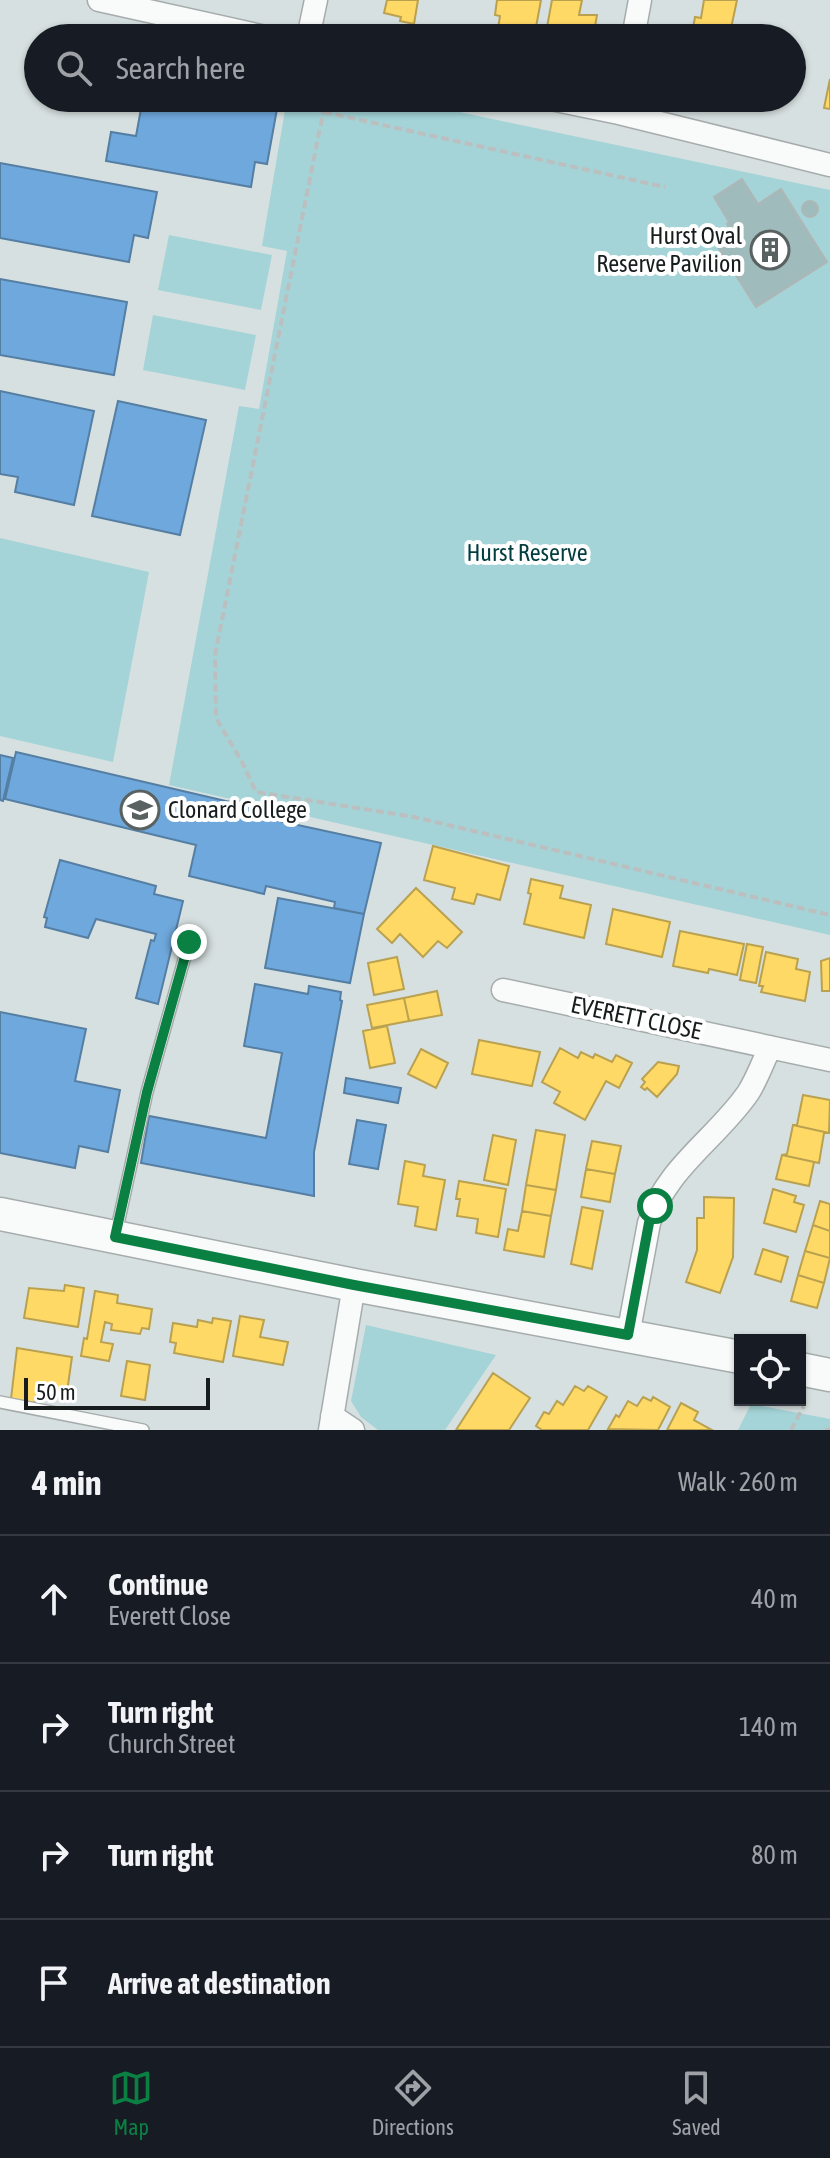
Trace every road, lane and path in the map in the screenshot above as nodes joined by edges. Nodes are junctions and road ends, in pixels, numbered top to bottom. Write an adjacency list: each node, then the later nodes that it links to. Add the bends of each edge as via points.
1 (99, 0): 4 (street)
2 (316, 0): 5 (street)
3 (640, 0): 6 (street)
4 (207, 24)
5 (311, 24)
6 (636, 24)
7 (323, 112): 10 (path); 11 (path, via 215,655 216,718 256,792 414,817)
8 (642, 112): 9 (street)
9 (830, 165)
10 (665, 187)
11 (830, 915)
12 (189, 942): 17 (lane, via 147,1092)
13 (503, 990): 14 (street, EVERETT CLOSE)
14 (770, 1047): 15 (street, EVERETT CLOSE); 19 (street, via 748,1092 671,1180 655,1206)
15 (830, 1060)
16 (0, 1214): 17 (street)
17 (115, 1237): 18 (street)
18 (354, 1285): 19 (street); 25 (street)
19 (628, 1335): 20 (street)
20 (734, 1356)
21 (806, 1370): 22 (street)
22 (830, 1375)
23 (0, 1402): 26 (lane)
24 (804, 1406): 28 (path)
25 (331, 1423): 27 (street)
26 (143, 1430)
27 (353, 1430)
28 (791, 1430)

